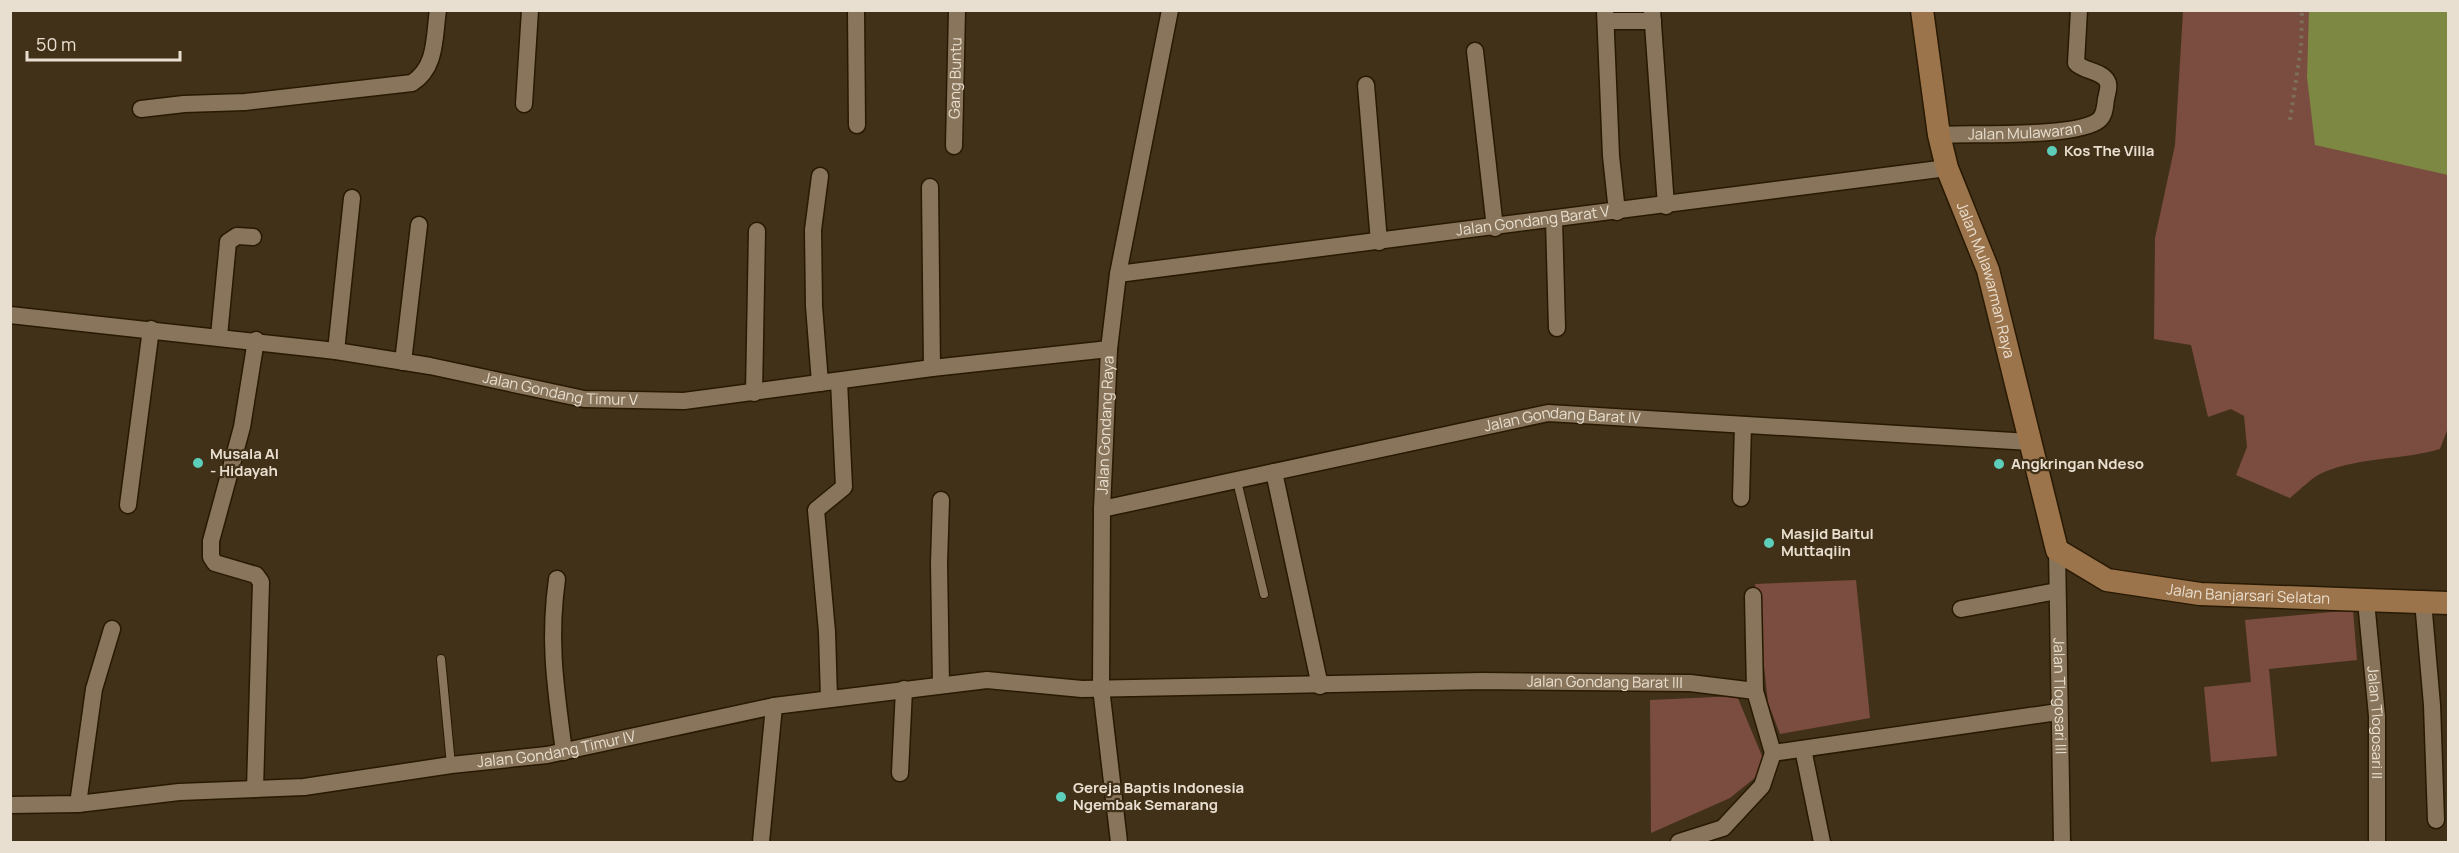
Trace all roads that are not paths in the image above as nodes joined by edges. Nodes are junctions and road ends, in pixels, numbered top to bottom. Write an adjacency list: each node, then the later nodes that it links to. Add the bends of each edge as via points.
1 (438, 10): 13 (street, via 432,58 427,70 412,82 244,102)
2 (530, 10): 12 (street)
3 (856, 10): 14 (street)
4 (957, 10): 16 (street, Gang Buntu)
5 (1170, 10): 29 (street, Jalan Gondang Raya)
6 (1922, 10): 15 (main road, Jalan Mulawarman Raya)
7 (2079, 10): 15 (street, Jalan Mulawaran, via 2076,63 2108,81 2104,113 2098,120 2087,126 2054,131)
8 (1605, 16): 9 (street); 22 (street)
9 (1653, 16): 21 (street)
10 (1475, 51): 25 (street)
11 (1366, 86): 28 (street)
12 (524, 104)
13 (141, 109)
14 (857, 125)
15 (1939, 135): 17 (main road, Jalan Mulawarman Raya)
16 (954, 146)
17 (1947, 168): 21 (street, Jalan Gondang Barat V); 43 (main road, Jalan Mulawarman Raya, via 1988,270)
18 (820, 176): 40 (street, via 813,230)
19 (930, 187): 38 (street)
20 (352, 198): 36 (street)
21 (1666, 206): 22 (street, Jalan Gondang Barat V)
22 (1617, 212): 23 (street, Jalan Gondang Barat V)
23 (1554, 220): 25 (street, Jalan Gondang Barat V); 32 (street)
24 (419, 225): 37 (street)
25 (1495, 228): 28 (street, Jalan Gondang Barat V)
26 (757, 231): 41 (street)
27 (253, 237): 33 (street, via 237,236 228,242)
28 (1379, 242): 29 (street, Jalan Gondang Barat V)
29 (1118, 274): 35 (street, Jalan Gondang Raya)
30 (12, 319): 31 (street, Jalan Gondang Timur V)
31 (151, 328): 33 (street, Jalan Gondang Timur V); 48 (street)
32 (1557, 328)
33 (219, 336): 34 (street, Jalan Gondang Timur V)
34 (256, 340): 36 (street, Jalan Gondang Timur V); 74 (street, via 242,427 211,541 215,563 256,575 261,582)
35 (1108, 349): 38 (street, Jalan Gondang Timur V); 49 (street, Jalan Gondang Raya)
36 (336, 351): 37 (street, Jalan Gondang Timur V)
37 (403, 362): 41 (street, Jalan Gondang Timur V, via 584,399 684,401)
38 (932, 368): 39 (street, Jalan Gondang Timur V)
39 (839, 381): 40 (street, Jalan Gondang Timur V); 66 (street, via 844,487 816,510)
40 (820, 383): 41 (street, Jalan Gondang Timur V)
41 (754, 393)
42 (1743, 425): 43 (street, Jalan Gondang Barat IV); 44 (street, Jalan Gondang Barat IV, via 1548,413); 46 (street)
43 (2030, 442): 50 (main road, Jalan Mulawarman Raya)
44 (1274, 472): 45 (street, Jalan Gondang Barat IV); 62 (street)
45 (1237, 480): 49 (street, Jalan Gondang Barat IV); 53 (lane)
46 (1741, 498)
47 (941, 500): 61 (street)
48 (128, 505)
49 (1102, 509): 63 (street, Jalan Gondang Raya)
50 (2057, 550): 52 (street, Jalan Tlogosari III); 55 (main road, Jalan Banjarsari Selatan, via 2107,579 2119,581 2200,594)
51 (557, 579): 70 (street, via 551,653)
52 (2057, 591): 58 (street); 68 (street, Jalan Tlogosari III)
53 (1264, 594)
54 (1753, 596): 65 (street)
55 (2366, 601): 56 (main road, Jalan Banjarsari Selatan); 83 (street, Jalan Tlogosari II, via 2377,716)
56 (2424, 601): 57 (main road, Jalan Banjarsari Selatan); 77 (street)
57 (2448, 603)
58 (1961, 609)
59 (112, 628): 75 (street, via 94,689)
60 (441, 660): 72 (lane)
61 (941, 685): 63 (street, Jalan Gondang Timur IV, via 987,680); 64 (street, Jalan Gondang Timur IV)
62 (1320, 686): 63 (street, Jalan Gondang Barat III); 65 (street, Jalan Gondang Barat III, via 1482,681 1678,683)
63 (1101, 688): 79 (street, Jalan Gondang Raya)
64 (904, 689): 66 (street, Jalan Gondang Timur IV); 73 (street)
65 (1755, 692): 71 (street)
66 (829, 699): 67 (street, Jalan Gondang Timur IV)
67 (774, 706): 70 (street, Jalan Gondang Timur IV); 78 (street)
68 (2058, 712): 69 (street); 82 (street, Jalan Tlogosari III)
69 (1803, 749): 71 (street); 81 (street)
70 (564, 752): 72 (street, Jalan Gondang Timur IV)
71 (1773, 753): 80 (street, via 1762,786 1723,828)
72 (451, 765): 74 (street, Jalan Gondang Timur IV, via 304,787)
73 (900, 773)
74 (255, 789): 75 (street, Jalan Gondang Timur IV, via 179,792)
75 (78, 804): 76 (street, Jalan Gondang Timur IV)
76 (10, 805)
77 (2436, 820)
78 (761, 843)
79 (1119, 843)
80 (1679, 843)
81 (1822, 843)
82 (2062, 843)
83 (2377, 843)

